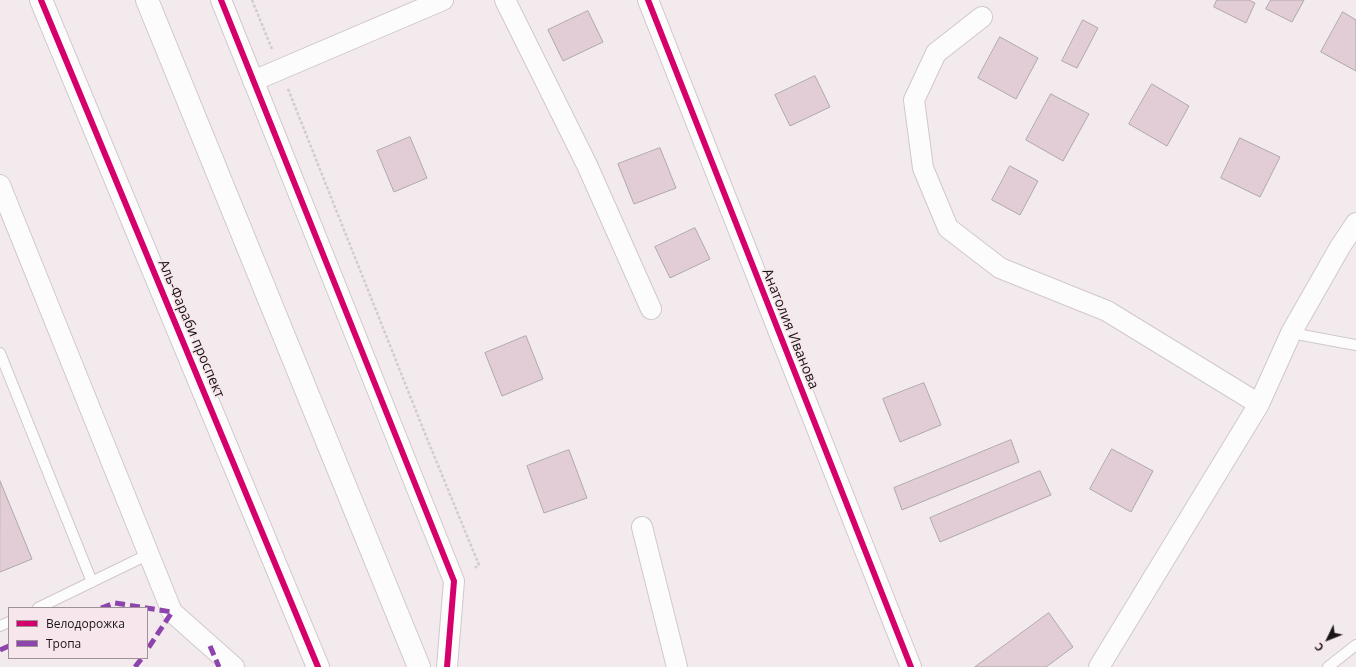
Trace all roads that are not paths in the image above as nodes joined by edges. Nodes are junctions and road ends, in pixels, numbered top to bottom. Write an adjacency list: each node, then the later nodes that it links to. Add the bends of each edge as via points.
1 (41, 0): 22 (street, Аль-Фараби проспект)
2 (147, 0): 23 (street)
3 (221, 0): 8 (street)
4 (443, 0): 8 (street)
5 (505, 0): 11 (street, via 587,165)
6 (648, 0): 26 (street, Анатолия Иванова)
7 (982, 17): 15 (street, via 936,53 914,100 924,168 948,228 1000,268 1107,311)
8 (253, 81): 24 (street, via 454,581)
9 (0, 185): 17 (street)
10 (1356, 223): 12 (street)
11 (651, 309)
12 (1291, 333): 13 (lane); 15 (street)
13 (1356, 345)
14 (0, 353): 18 (lane)
15 (1260, 404): 27 (street)
16 (642, 527): 25 (street)
17 (149, 554): 18 (lane); 21 (street, via 172,612)
18 (92, 582): 19 (lane)
19 (40, 607)
20 (1356, 645): 28 (lane)
21 (234, 667)
22 (318, 667)
23 (419, 667)
24 (446, 667)
25 (677, 667)
26 (911, 667)
27 (1098, 667)
28 (1328, 667)

